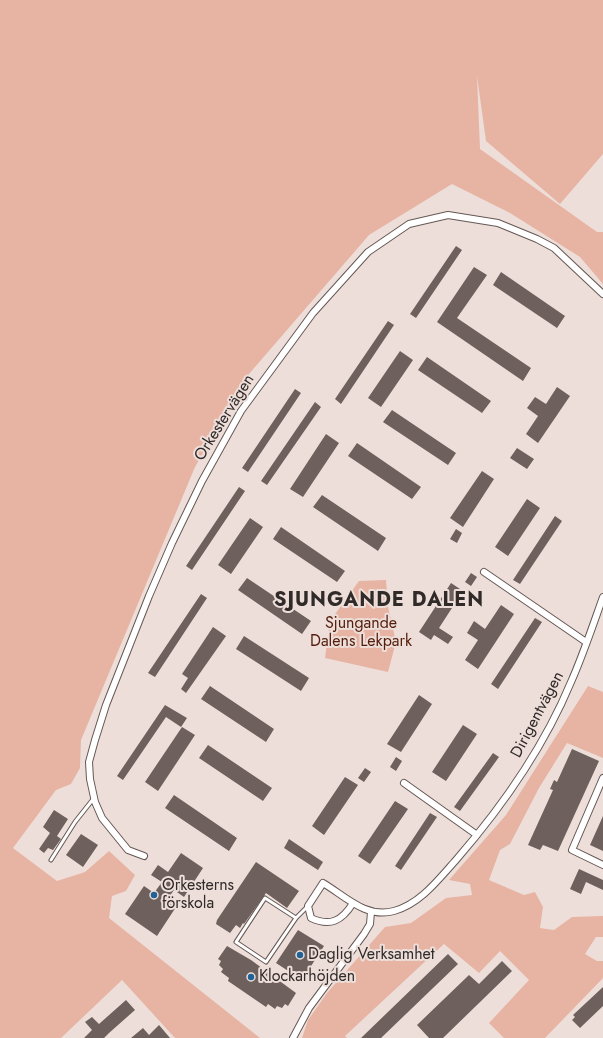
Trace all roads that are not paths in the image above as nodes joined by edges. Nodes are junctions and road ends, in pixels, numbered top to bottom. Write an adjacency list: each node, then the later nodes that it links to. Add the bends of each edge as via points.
1 (603, 294): 7 (street, Orkestervägen, via 554,248 498,223 448,215 409,224 368,252 313,313 261,383 241,411 202,481 172,543 106,705 89,762)
2 (484, 572): 4 (street)
3 (603, 597): 4 (street, Dirigentvägen)
4 (586, 642): 8 (street, Dirigentvägen, via 571,683 534,755)
5 (603, 778): 11 (street, via 572,850)
6 (404, 784): 8 (street)
7 (94, 798): 9 (street, Orkestervägen, via 102,818 118,839 128,850); 10 (lane)
8 (477, 835): 14 (street, Dirigentvägen, via 432,887 412,903 393,912)
9 (144, 856)
10 (51, 860)
11 (603, 865)
12 (353, 904): 13 (street, via 348,912 336,921 323,923 311,918); 13 (street, Dirigentvägen, via 324,883); 14 (street, Dirigentvägen)
13 (308, 906): 15 (lane)
14 (371, 912): 16 (street, via 370,924 364,934 309,1008)
15 (296, 918): 15 (lane, via 266,962 236,942 265,898)
16 (293, 1038)

